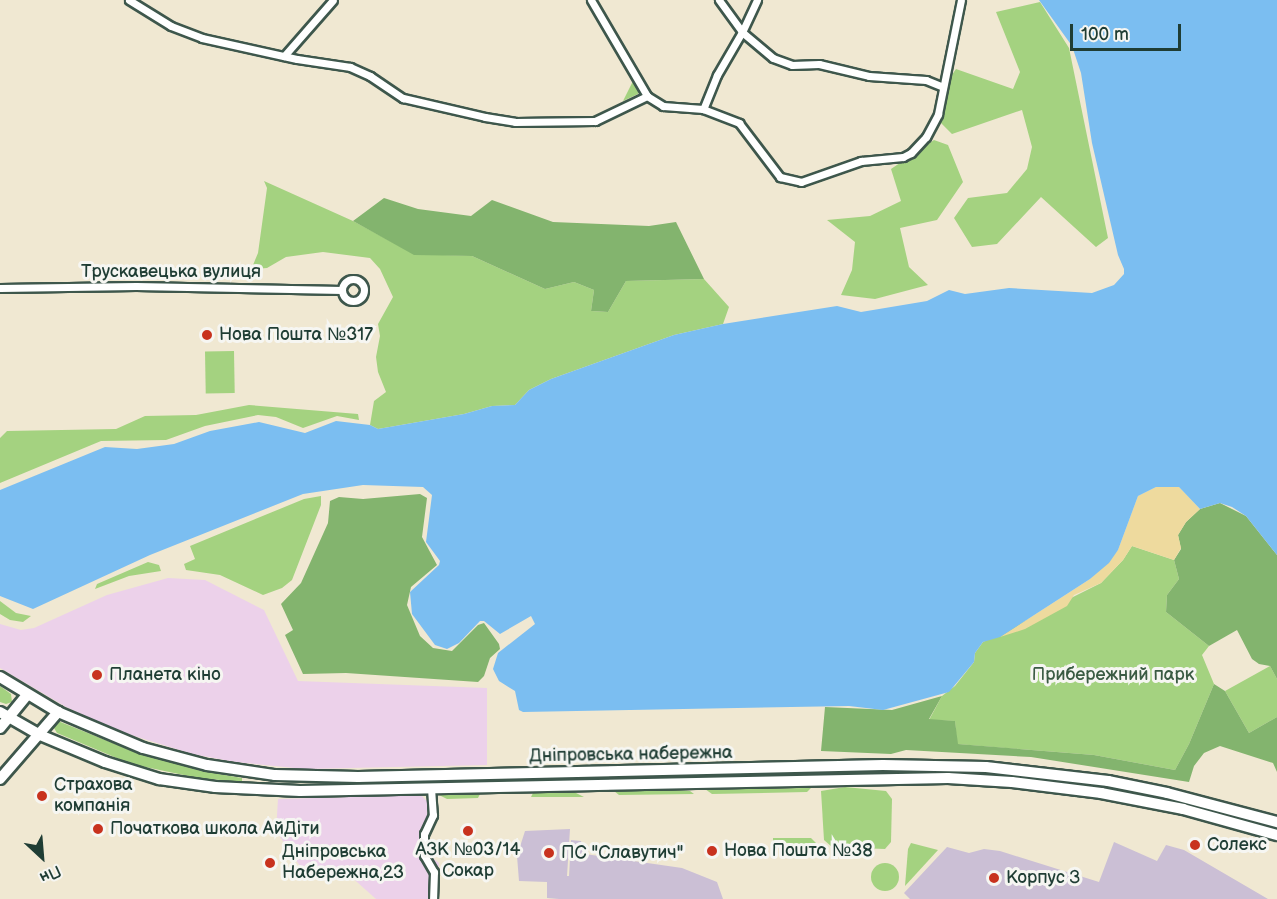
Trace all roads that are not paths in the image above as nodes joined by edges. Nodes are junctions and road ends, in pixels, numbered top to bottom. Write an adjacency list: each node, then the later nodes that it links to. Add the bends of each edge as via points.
1 (129, 0): 8 (street, via 171,26 202,38)
2 (333, 0): 8 (street)
3 (591, 0): 10 (street)
4 (719, 0): 7 (street)
5 (757, 0): 7 (street)
6 (961, 0): 9 (street)
7 (742, 33): 9 (street, via 773,58 792,64 819,64 869,76 926,80); 11 (street, via 717,75)
8 (284, 56): 10 (street, via 350,68 419,103 515,122 595,121)
9 (941, 86): 11 (street, via 934,124 911,153 891,160 861,161 801,182 780,177 739,123)
10 (647, 96): 11 (street, via 663,106)
11 (703, 110)
12 (0, 288): 13 (street, Трускавецька вулиця)
13 (342, 290)
14 (0, 677): 15 (main road, Дніпровська набережна)
15 (27, 695): 16 (main road, Дніпровська набережна); 17 (main road)
16 (58, 712): 19 (main road); 22 (main road, Дніпровська набережна, via 142,748 207,765 275,775 327,778 975,766 1108,781)
17 (5, 715): 18 (main road); 19 (main road, Дніпровська набережна)
18 (0, 728)
19 (40, 735): 20 (main road); 21 (main road, Дніпровська набережна, via 112,764 187,784 275,791)
20 (0, 779)
21 (431, 788): 23 (main road, Дніпровська набережна, via 887,778 982,780 1071,788 1139,800); 24 (street, via 434,815 424,834 424,855 434,872)
22 (1277, 822)
23 (1277, 835)
24 (432, 899)

